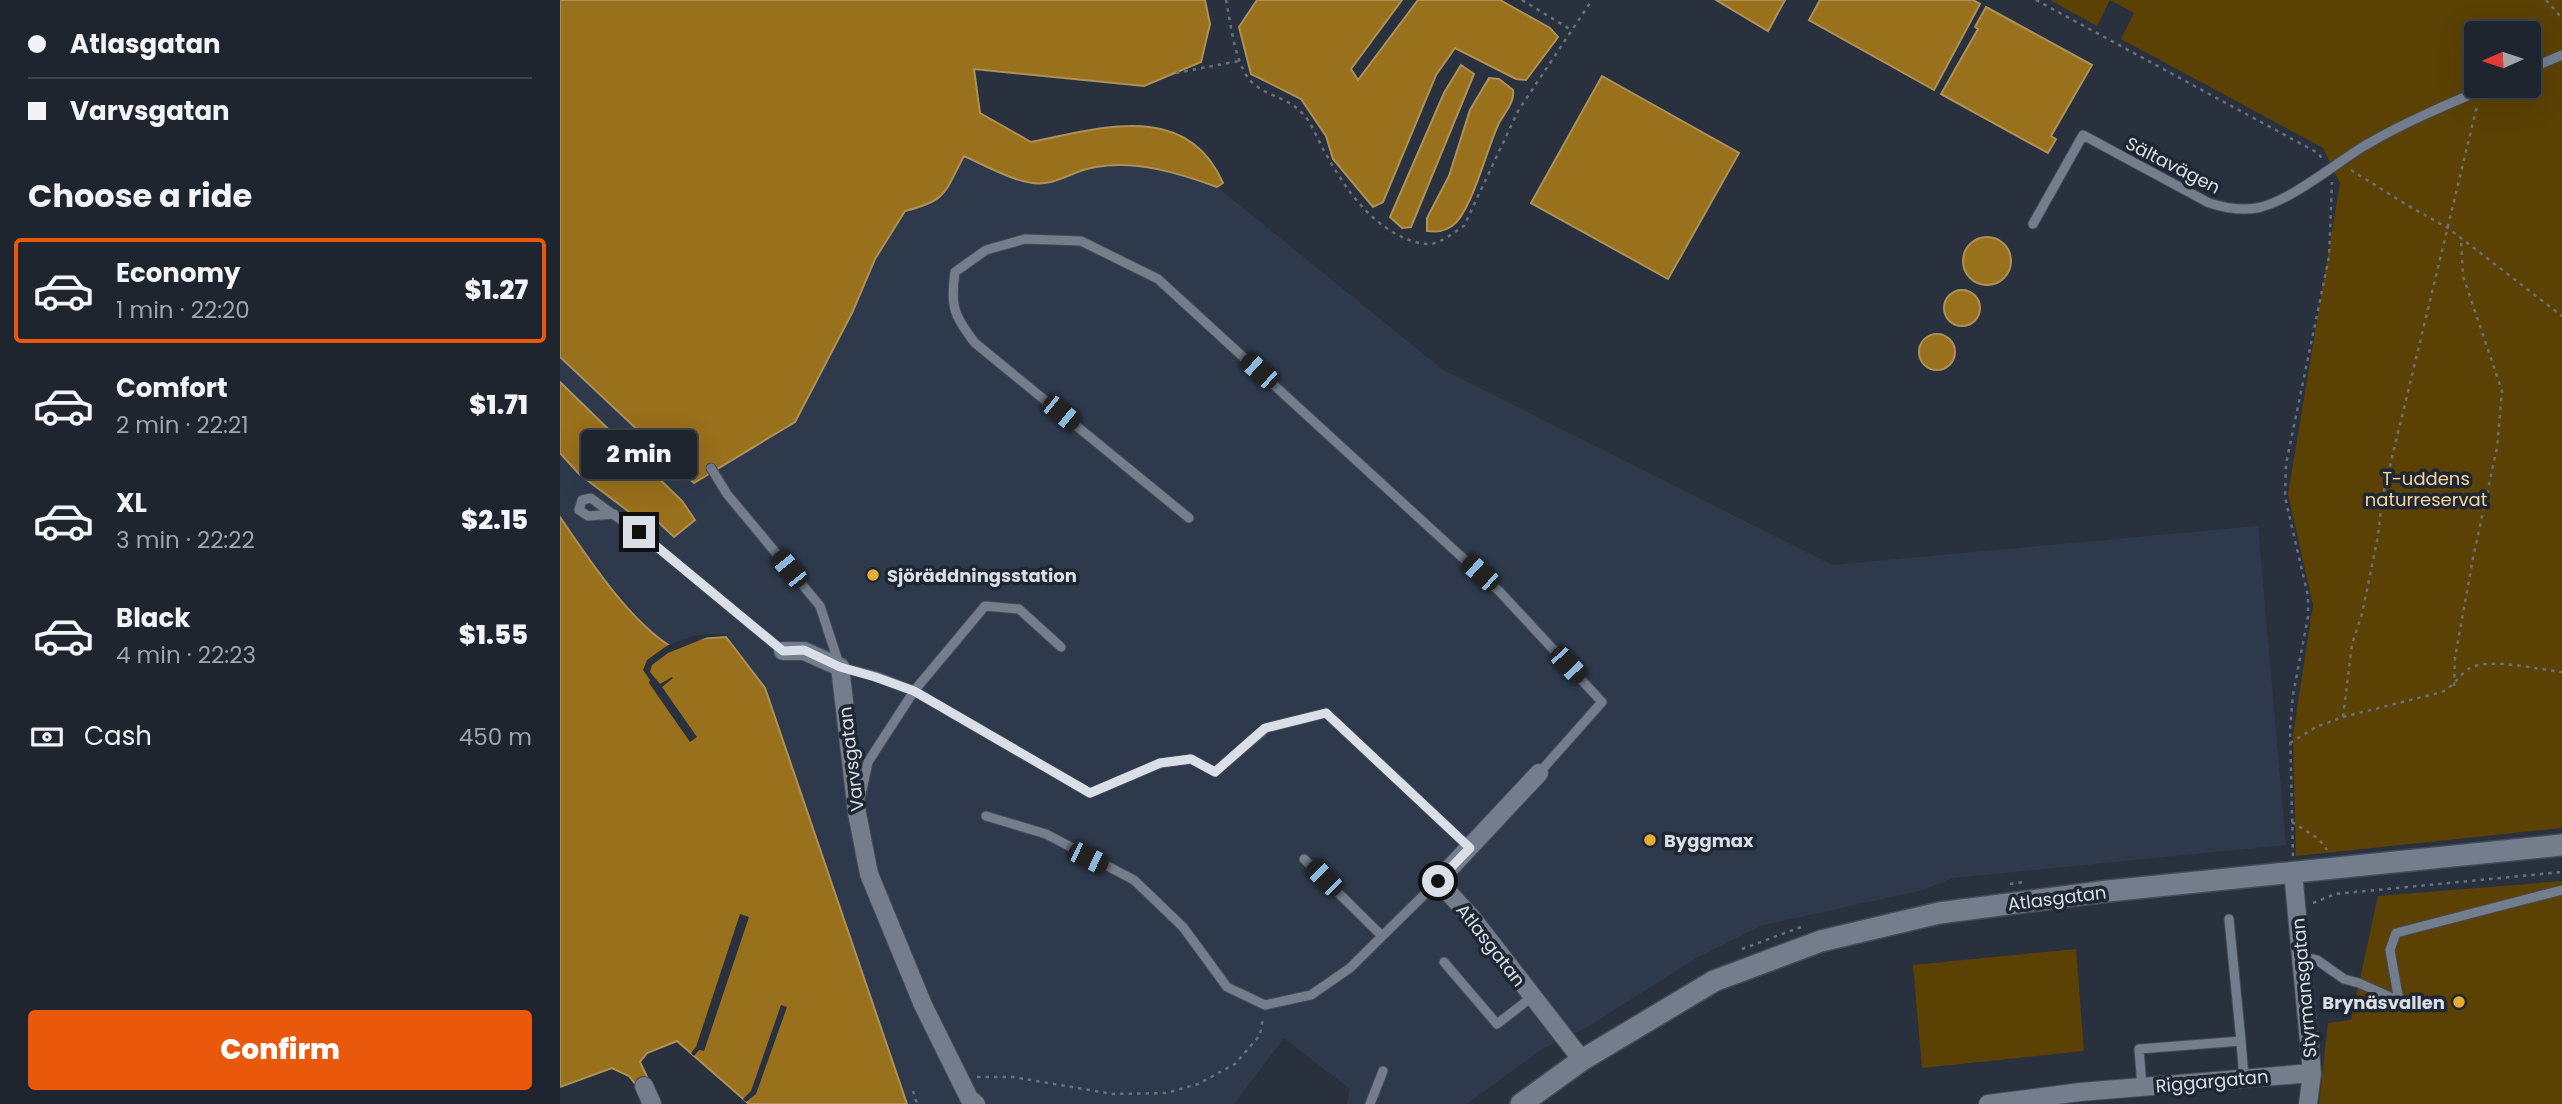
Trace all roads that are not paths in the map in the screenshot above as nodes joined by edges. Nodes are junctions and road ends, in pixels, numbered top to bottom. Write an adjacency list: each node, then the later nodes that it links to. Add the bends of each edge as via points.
1 (2562, 55): 2 (lane)
2 (2541, 64)
3 (2464, 97): 4 (lane, Sältavägen, via 2422,115 2258,208 2231,209 2209,203 2083,135)
4 (2033, 224)
5 (711, 468): 10 (lane, via 820,607)
6 (614, 514): 9 (lane)
7 (1189, 518): 12 (lane, via 975,343 959,322 951,295 955,272 986,250 1026,239 1081,241 1158,279 1500,592 1602,702)
8 (1061, 647): 11 (lane, via 1019,609 985,606)
9 (783, 651): 10 (street, via 804,650)
10 (840, 667): 11 (lane); 13 (street, Varvsgatan)
11 (914, 691): 13 (lane, via 868,762); 16 (lane, via 1090,793 1160,763 1191,759 1215,772 1265,728 1326,713)
12 (1539, 773): 16 (street)
13 (857, 813): 35 (street, Varvsgatan, via 869,874 923,1005)
14 (986, 816): 22 (lane, via 1046,834 1134,880 1183,927 1227,987 1265,1006 1311,995 1350,968)
15 (2562, 845): 18 (street, Atlasgatan)
16 (1470, 848): 19 (street)
17 (1304, 859): 22 (lane)
18 (2293, 866): 23 (street, Styrmansgatan); 27 (street, Atlasgatan, via 1939,913 1821,941 1714,981)
19 (1438, 881): 22 (lane); 25 (street, Atlasgatan)
20 (2562, 890): 23 (lane, via 2396,933 2390,950 2399,1001)
21 (2229, 919): 26 (lane)
22 (1382, 936)
23 (2301, 956): 29 (street, Styrmansgatan)
24 (1444, 962): 25 (lane, via 1497,1024)
25 (1532, 998): 27 (street, Atlasgatan)
26 (2241, 1041): 30 (lane); 32 (lane, via 2138,1049)
27 (1581, 1060): 37 (street, Atlasgatan)
28 (1382, 1071): 36 (lane)
29 (2312, 1073): 30 (street, Riggargatan); 39 (street, Styrmansgatan)
30 (2244, 1079): 32 (street, Riggargatan)
31 (644, 1086): 34 (street)
32 (2142, 1087): 33 (street, Riggargatan)
33 (2080, 1098): 38 (street, Riggargatan)
34 (652, 1104)
35 (976, 1104)
36 (1370, 1104)
37 (1521, 1104)
38 (1988, 1104)
39 (2308, 1104)

